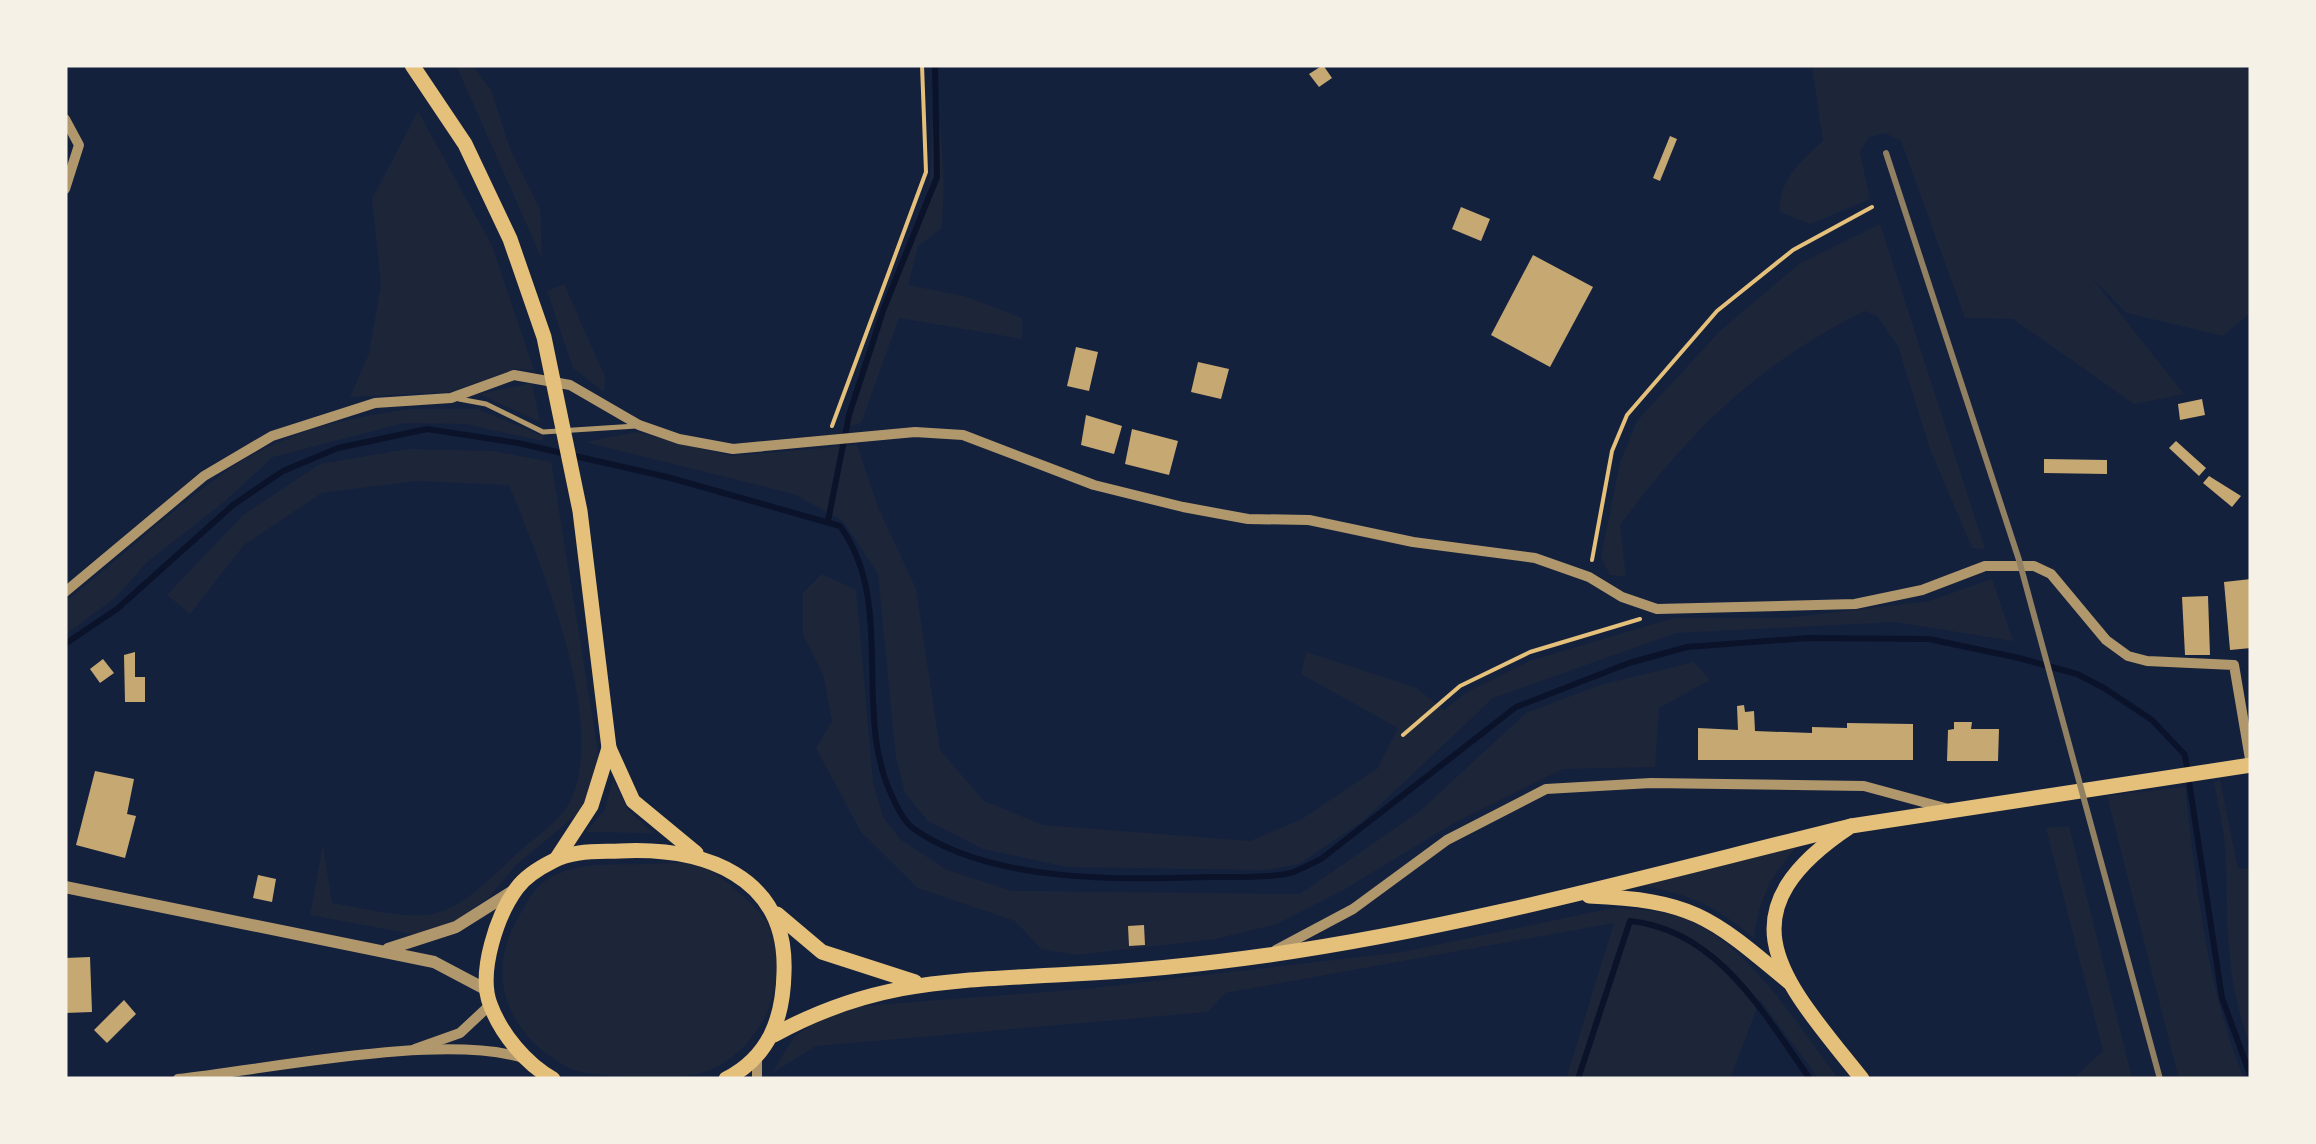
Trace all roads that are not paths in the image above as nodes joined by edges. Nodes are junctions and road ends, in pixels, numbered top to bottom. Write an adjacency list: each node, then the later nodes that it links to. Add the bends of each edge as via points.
1 (412, 65): 7 (main road, via 489,190 549,360 580,511)
2 (65, 119): 3 (street, via 80,145)
3 (65, 189)
4 (451, 398): 5 (lane, via 486,404 543,432); 5 (street, via 514,374 570,385); 6 (street, via 375,403 272,436 204,476)
5 (639, 425): 8 (street, via 732,449 915,432 963,435 1094,485 1182,507 1248,519 1309,520 1535,558 1658,609 1855,604 1922,590 1985,566 2034,566 2051,574 2106,640 2128,656 2234,664)
6 (65, 592)
7 (609, 748): 11 (main road, via 633,800); 12 (main road, via 592,806)
8 (2251, 765): 9 (main road)
9 (1951, 810): 10 (main road); 18 (street, via 1864,786 1651,783 1546,789 1446,840 1353,909)
10 (1851, 826): 15 (main road); 19 (main road, via 1804,864 1781,893 1772,940)
11 (700, 856): 12 (main road, via 649,850); 16 (main road, via 730,871)
12 (557, 858): 14 (main road)
13 (65, 887): 17 (street)
14 (516, 889): 17 (street, via 456,927); 21 (main road, via 496,933)
15 (1570, 896): 18 (main road); 19 (main road, via 1646,898 1713,920)
16 (774, 912): 20 (main road, via 822,952); 22 (main road, via 785,966)
17 (378, 950): 21 (street, via 434,962)
18 (1266, 955): 20 (main road)
19 (1790, 982): 31 (main road)
20 (919, 983): 22 (main road, via 836,1004)
21 (489, 998): 23 (street, via 460,1033); 25 (main road)
22 (774, 1035): 24 (main road)
23 (400, 1054): 25 (street, via 492,1049); 26 (street)
24 (757, 1055): 29 (main road); 30 (street)
25 (525, 1058): 28 (main road)
26 (228, 1076): 27 (street)
27 (178, 1079)
28 (553, 1079)
29 (726, 1079)
30 (757, 1079)
31 (1862, 1079)

